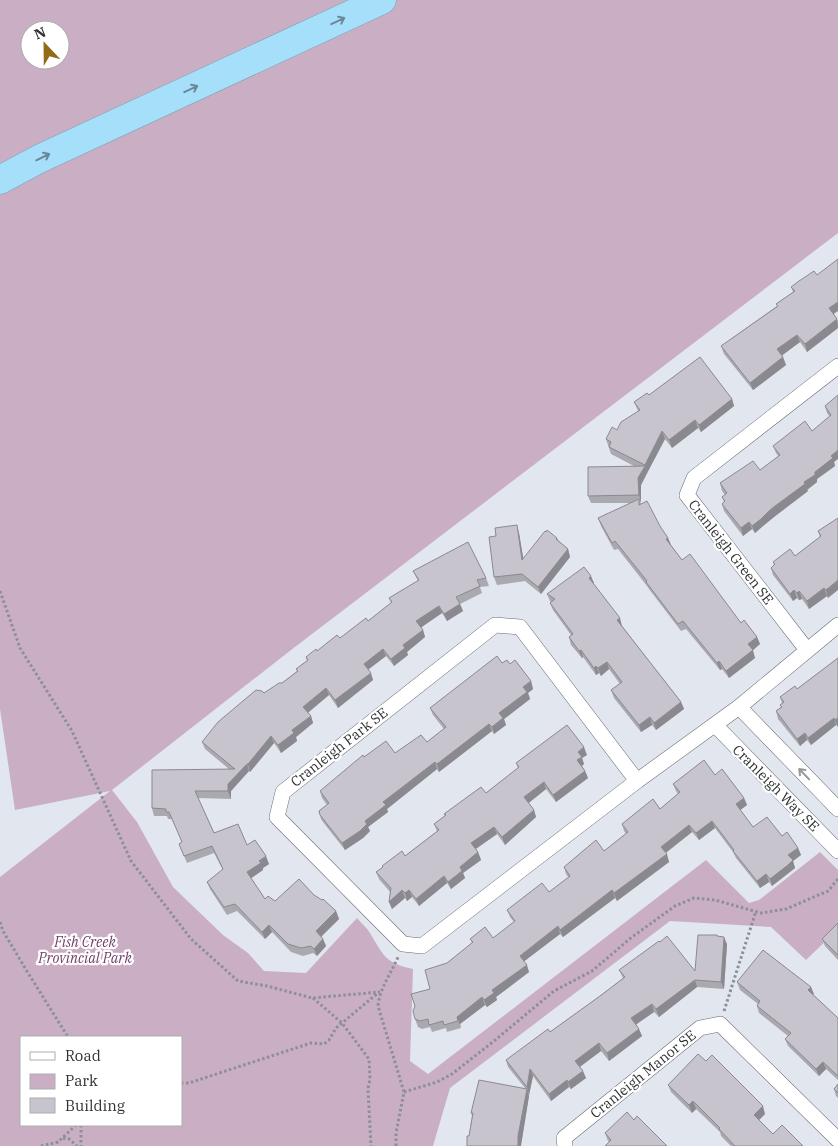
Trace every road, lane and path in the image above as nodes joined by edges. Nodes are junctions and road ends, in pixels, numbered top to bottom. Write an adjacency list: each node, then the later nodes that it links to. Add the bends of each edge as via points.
1 (382, 0): 2 (highway, one-way to 1)
2 (0, 180)
3 (838, 366): 6 (street, Cranleigh Green SE, via 694,478 687,495)
4 (0, 591): 17 (path, via 20,648 72,731 131,861 173,916 191,939 238,981)
5 (838, 626): 6 (street)
6 (807, 650): 7 (street)
7 (739, 706): 8 (street); 10 (street, Cranleigh Way SE, one-way to 7)
8 (715, 725): 9 (street); 11 (street, Cranleigh Way SE)
9 (637, 781): 15 (street, via 422,946); 15 (street, Cranleigh Park SE, via 520,627 495,625 283,792 277,816)
10 (838, 809)
11 (838, 851)
12 (838, 879): 13 (path, via 828,891 786,909)
13 (756, 912): 19 (path); 22 (path, via 715,900 694,898 675,906 592,971 554,991 452,1074)
14 (0, 922): 20 (path, via 24,968)
15 (403, 944): 16 (path)
16 (380, 992): 17 (path); 18 (path); 22 (path, via 378,1006)
17 (312, 998): 18 (path)
18 (342, 1022): 21 (path, via 324,1044 311,1043 189,1084); 30 (path, via 369,1060)
19 (720, 1024): 26 (street); 32 (street, Cranleigh Manor SE, via 700,1028 564,1138)
20 (67, 1036)
21 (182, 1083)
22 (404, 1092): 31 (path)
23 (75, 1126): 25 (path)
24 (81, 1126): 29 (path)
25 (63, 1138): 27 (path); 28 (path, via 70,1139)
26 (838, 1140)
27 (41, 1146)
28 (77, 1146)
29 (81, 1146)
30 (371, 1146)
31 (396, 1146)
32 (565, 1146)

